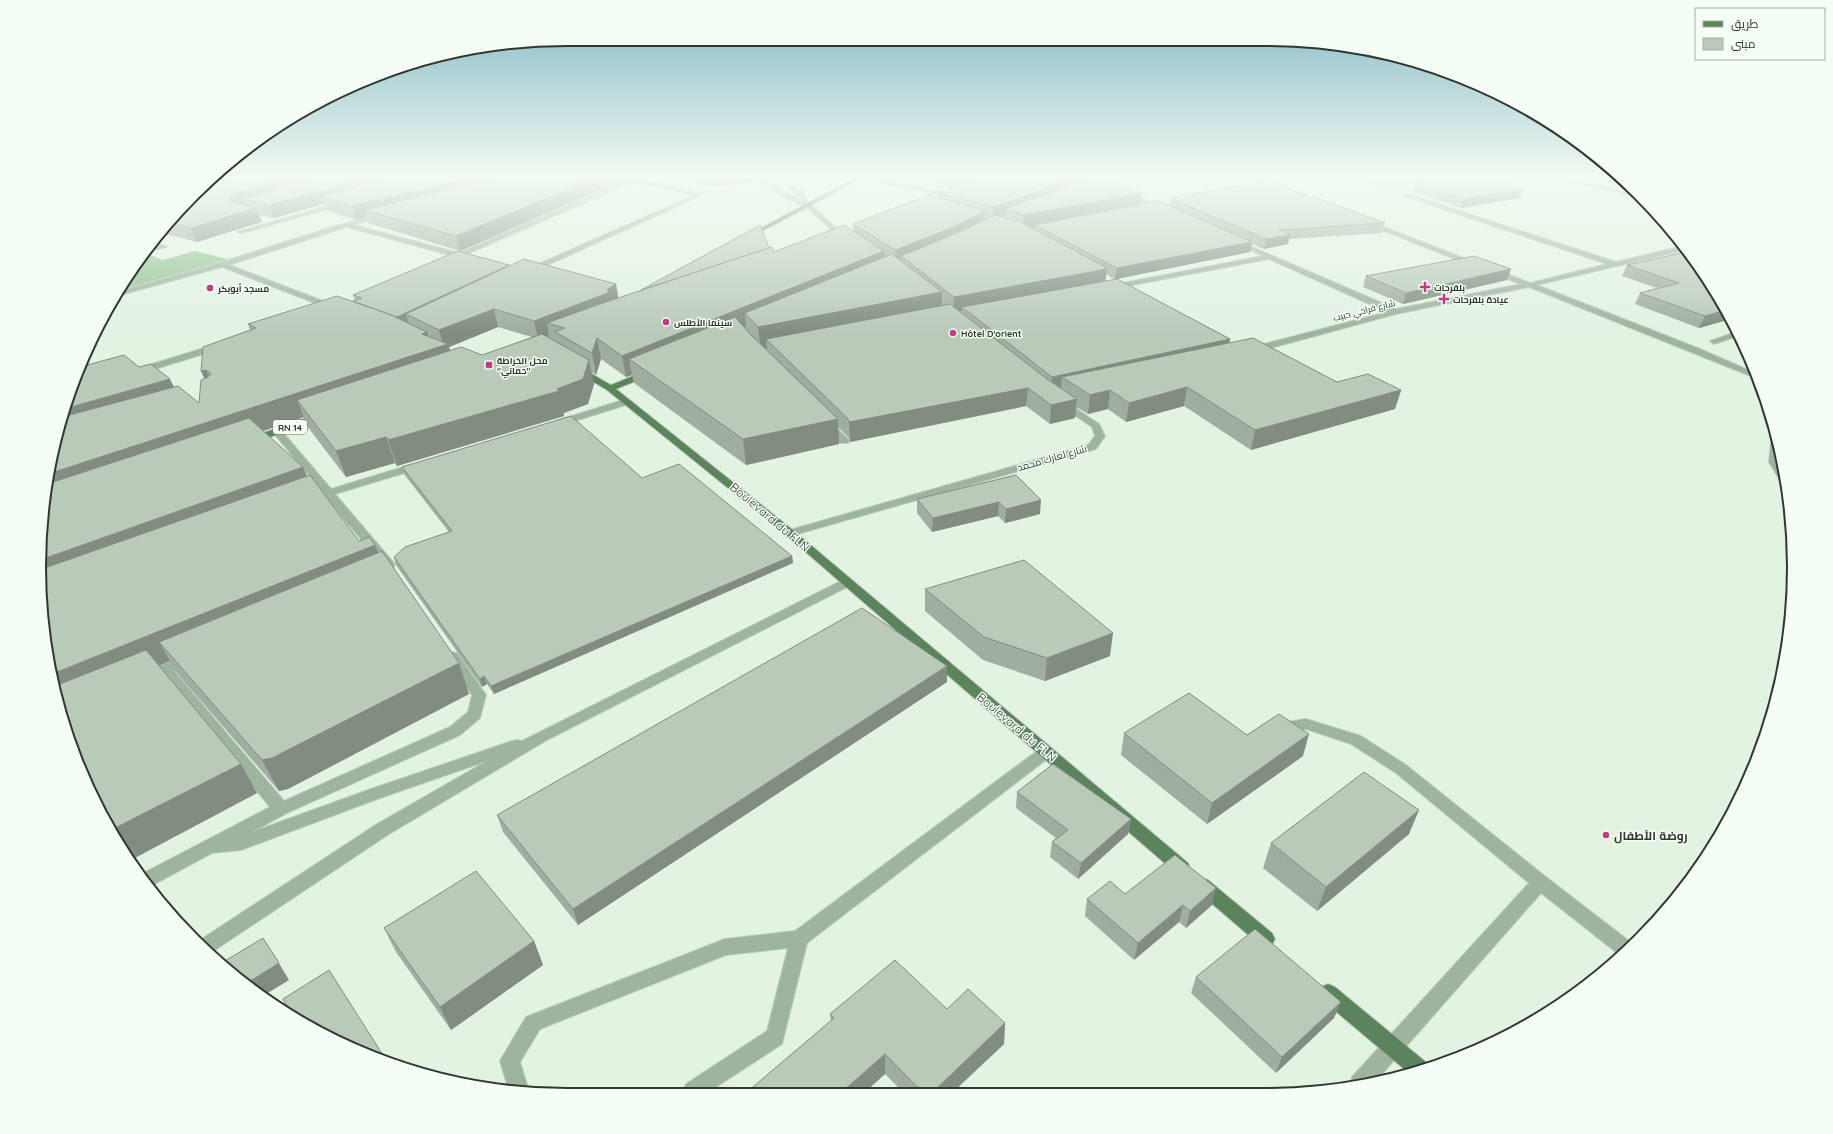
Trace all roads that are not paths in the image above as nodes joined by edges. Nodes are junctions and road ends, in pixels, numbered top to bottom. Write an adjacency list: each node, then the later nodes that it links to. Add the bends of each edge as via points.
1 (254, 228): 10 (street)
2 (335, 228): 20 (street)
3 (361, 228): 15 (street)
4 (521, 228): 15 (street)
5 (624, 228): 21 (street, via 522,273)
6 (765, 228): 13 (main road)
7 (833, 228): 12 (street)
8 (1382, 228): 23 (street)
9 (1506, 228): 19 (street)
10 (240, 232)
11 (1228, 238): 16 (street)
12 (846, 239)
13 (740, 241)
14 (1678, 249): 19 (street, شارع فراحي حبيب)
15 (459, 255): 17 (street); 18 (street)
16 (1270, 257): 22 (street); 27 (street)
17 (474, 259)
18 (445, 261)
19 (1615, 264): 23 (street, شارع فراحي حبيب)
20 (222, 266): 25 (street); 28 (street, via 339,309)
21 (542, 277)
22 (1113, 284): 24 (street); 26 (street)
23 (1529, 285): 27 (street, شارع فراحي حبيب); 36 (street)
24 (1101, 289)
25 (125, 292)
26 (1130, 294)
27 (1396, 312): 32 (street, شارع فراحي حبيب)
28 (322, 313)
29 (1732, 335): 30 (street)
30 (1714, 341)
31 (224, 345): 35 (street)
32 (1247, 351)
33 (569, 364): 37 (main road, Boulevard du FLN)
34 (653, 370): 37 (main road)
35 (134, 372)
36 (1749, 374)
37 (610, 388): 39 (main road, Boulevard du FLN)
38 (1055, 398): 51 (street, شارع لعارك محمد, via 1096,426 1100,436 1092,447)
39 (626, 402): 42 (street); 51 (main road, Boulevard du FLN)
40 (328, 413): 43 (main road, RN 14)
41 (822, 419): 44 (street)
42 (550, 426)
43 (277, 431): 45 (main road, RN 14); 49 (street)
44 (844, 441)
45 (239, 444)
46 (1775, 455): 48 (street, via 1774,462)
47 (428, 462): 49 (street)
48 (1777, 468)
49 (329, 492): 50 (street); 52 (street, via 395,573)
50 (314, 498)
51 (790, 533): 53 (main road, Boulevard du FLN)
52 (388, 576)
53 (847, 582): 59 (street); 60 (main road, Boulevard du FLN)
54 (444, 644): 61 (street, via 479,695 475,714 455,731)
55 (201, 654): 56 (street)
56 (165, 669): 57 (street); 61 (street)
57 (137, 681)
58 (1280, 728): 64 (street, via 1306,724 1356,740 1401,769)
59 (542, 736): 62 (street, via 374,794 235,846); 66 (street, via 384,829)
60 (1046, 752): 65 (street); 68 (main road, Boulevard du FLN)
61 (281, 809): 62 (street)
62 (209, 847): 63 (street)
63 (150, 878)
64 (1540, 882): 67 (street); 70 (street)
65 (799, 939): 73 (street, via 725,947 533,1023 510,1061); 74 (street, via 775,1037)
66 (208, 944)
67 (1623, 946)
68 (1278, 950)
69 (1320, 986): 70 (main road)
70 (1392, 1047): 71 (main road); 72 (street)
71 (1415, 1066)
72 (1364, 1079)
73 (517, 1086)
74 (698, 1088)

